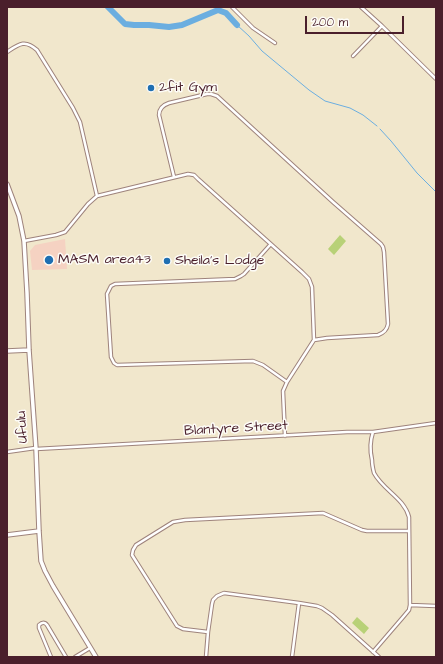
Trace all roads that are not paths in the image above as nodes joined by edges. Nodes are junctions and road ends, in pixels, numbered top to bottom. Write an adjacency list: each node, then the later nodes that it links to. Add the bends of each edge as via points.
1 (232, 7): 4 (street, via 253,28)
2 (361, 7): 3 (street)
3 (382, 26): 6 (street); 7 (street)
4 (275, 43)
5 (7, 52): 10 (street, via 22,43 37,50 74,108 80,122)
6 (353, 56)
7 (436, 79)
8 (174, 177): 10 (street); 12 (street, via 194,175); 13 (street, via 159,115 161,109 175,101 214,94 380,242 385,257 388,324 385,332 378,335)
9 (7, 184): 11 (street, Ufulu)
10 (97, 196): 11 (street, via 65,232)
11 (24, 241): 14 (street, Ufulu)
12 (270, 244): 13 (street, via 310,282); 16 (street, via 244,274 235,279 111,286 107,294 111,357 117,365 253,361)
13 (314, 340): 16 (street)
14 (29, 350): 15 (street); 20 (street, Ufulu)
15 (7, 351)
16 (287, 382): 19 (street, via 283,391)
17 (436, 423): 18 (street, Blantyre Street)
18 (373, 432): 19 (street, Blantyre Street); 22 (street, via 370,453 374,471 405,506 409,517)
19 (285, 436): 20 (street, Blantyre Street)
20 (36, 449): 21 (street, Blantyre Street); 23 (street, Ufulu)
21 (7, 452)
22 (409, 531): 26 (street); 28 (street, via 362,530 323,513 173,522 136,545 132,555 177,626)
23 (39, 532): 24 (street); 29 (street, Ufulu, via 43,566)
24 (7, 535)
25 (299, 603): 28 (street, via 219,594 212,602); 30 (street, via 317,606 327,611); 36 (street)
26 (410, 605): 27 (street); 30 (street, via 404,616)
27 (436, 606)
28 (208, 632): 35 (street)
29 (90, 648): 33 (street); 34 (street, Ufulu)
30 (373, 652): 37 (street)
31 (51, 657): 32 (street, via 39,628 42,623 47,625)
32 (66, 657)
33 (75, 657)
34 (96, 657)
35 (206, 657)
36 (292, 657)
37 (379, 657)

